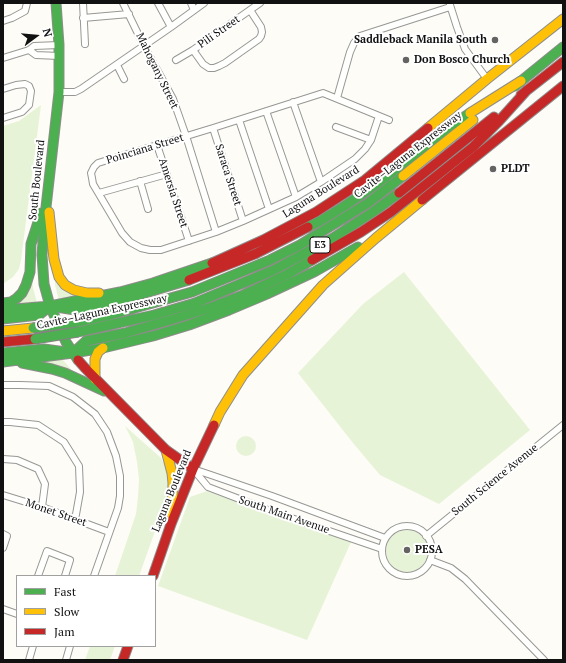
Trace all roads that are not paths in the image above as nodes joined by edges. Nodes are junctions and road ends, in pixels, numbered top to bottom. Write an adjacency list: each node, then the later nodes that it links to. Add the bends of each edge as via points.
1 (27, 3): 15 (street, via 25,11)
2 (56, 3): 18 (main road, South Boulevard)
3 (83, 3): 13 (street)
4 (123, 3): 12 (street, Mahogany Street)
5 (158, 3): 16 (street)
6 (191, 3): 10 (street)
7 (204, 3): 10 (street)
8 (260, 3): 11 (street, Pili Street)
9 (450, 5): 29 (street, via 466,49); 35 (street, via 360,36 350,52)
10 (194, 10): 16 (street)
11 (250, 10): 22 (street, Pili Street); 22 (street, via 261,27 261,36 225,63 209,68)
12 (129, 14): 13 (street); 19 (street, Mahogany Street)
13 (84, 18): 17 (street)
14 (563, 19): 29 (main road, Laguna Boulevard)
15 (3, 21)
16 (171, 27): 19 (street)
17 (85, 44)
18 (59, 45): 21 (street, via 34,46); 23 (main road, South Boulevard)
19 (144, 46): 27 (street); 44 (street, Mahogany Street, via 173,100)
20 (563, 47): 30 (main road, Cavite–Laguna Expressway / E3)
21 (28, 50): 23 (street, via 36,55); 24 (street)
22 (193, 50): 25 (street, Pili Street)
23 (59, 56): 33 (main road, South Boulevard)
24 (3, 58)
25 (176, 60)
26 (563, 62): 34 (main road, Cavite–Laguna Expressway / E3)
27 (117, 65): 28 (street); 33 (street, via 80,89)
28 (124, 79)
29 (487, 79): 59 (main road, Laguna Boulevard, via 365,180 316,212 224,258)
30 (521, 81): 61 (main road, via 450,126 364,193 320,221 269,247 234,263 148,293 75,310); 64 (main road, Cavite–Laguna Expressway / E3, bridge, via 361,207 300,245 270,260 192,292 117,313 77,322)
31 (563, 86): 57 (main road, Laguna Boulevard)
32 (3, 89): 39 (street, via 25,84 31,91 29,105 22,112)
33 (59, 90): 51 (main road, South Boulevard)
34 (527, 90): 65 (main road, Cavite–Laguna Expressway / E3, bridge, via 373,212 333,238 267,273 195,303 154,315 78,332); 68 (main road, via 473,146 391,212 361,232 286,275 241,296 177,318 86,341)
35 (337, 98): 36 (street, Poinciana Street, via 323,93); 38 (street, Poinciana Street)
36 (293, 102): 37 (street, Poinciana Street); 49 (street)
37 (266, 111): 40 (street, Poinciana Street); 52 (street)
38 (379, 116): 41 (street, Poinciana Street); 45 (street, Poinciana Street)
39 (3, 118)
40 (239, 120): 43 (street, Poinciana Street); 54 (street)
41 (389, 120)
42 (336, 127): 45 (street)
43 (213, 128): 44 (street, Poinciana Street); 55 (street, Saraca Street)
44 (186, 136): 46 (street, Poinciana Street); 56 (street, Mahogany Street)
45 (371, 140): 49 (street, Poinciana Street, via 355,159)
46 (157, 146): 47 (street, Amersia Street); 50 (street, Poinciana Street, via 94,167 91,172)
47 (167, 174): 48 (street); 58 (street, Amersia Street)
48 (140, 182): 50 (street); 53 (street)
49 (321, 182): 52 (street, Poinciana Street)
50 (98, 193): 58 (street, Poinciana Street, via 122,233 130,242 141,248 161,250)
51 (48, 195): 59 (main road, via 59,277 70,288 82,292); 60 (main road, via 31,244 30,272 26,285 17,298); 61 (main road, South Boulevard, via 42,255 44,284)
52 (296, 197): 54 (street, Poinciana Street)
53 (148, 209)
54 (269, 209): 55 (street, Poinciana Street)
55 (243, 221): 56 (street, Poinciana Street)
56 (216, 232): 58 (street, Poinciana Street)
57 (376, 238): 66 (main road, Laguna Boulevard, via 314,272 229,310 171,331); 77 (main road, Laguna Boulevard, via 323,285 244,375 220,412)
58 (189, 241)
59 (120, 292): 61 (main road, Laguna Boulevard)
60 (3, 303)
61 (50, 306): 62 (main road); 63 (main road, via 39,316); 68 (main road, South Boulevard)
62 (3, 310)
63 (3, 319)
64 (3, 331)
65 (3, 342)
66 (103, 348): 68 (main road, Laguna Boulevard); 70 (main road, via 95,359)
67 (3, 353): 68 (main road, via 44,349)
68 (73, 353): 69 (main road, Laguna Boulevard); 70 (main road, South Boulevard)
69 (7, 362): 72 (main road, via 52,369)
70 (96, 379): 72 (main road, South Boulevard)
71 (3, 385): 82 (street, via 49,386 73,397 95,414 107,432 120,476 118,508)
72 (109, 393): 75 (main road, South Boulevard)
73 (3, 422): 80 (street, via 38,425 64,442 78,466 80,492)
74 (563, 425): 84 (street, South Science Avenue)
75 (166, 450): 77 (main road, South Boulevard); 81 (main road, via 173,483)
76 (3, 458): 79 (street, via 18,460 38,469 45,484)
77 (193, 469): 81 (main road, Laguna Boulevard); 85 (street, South Main Avenue); 87 (street, South Main Avenue, via 208,488)
78 (3, 495): 79 (street, Monet Street)
79 (42, 507): 80 (street, Monet Street)
80 (75, 520): 82 (street, Monet Street)
81 (171, 524): 92 (main road, Laguna Boulevard)
82 (110, 532): 91 (street)
83 (3, 534): 86 (street, via 8,536)
84 (426, 536): 85 (street, via 417,528 405,526 394,529); 88 (street, via 431,546)
85 (385, 538): 87 (street)
86 (3, 548)
87 (382, 549): 88 (street, via 387,566 401,575 418,573)
88 (430, 560): 101 (street, via 451,568 465,579)
89 (38, 575): 90 (street, via 47,551 70,560)
90 (65, 575)
91 (94, 575)
92 (153, 575)
93 (3, 610): 94 (street)
94 (16, 614)
95 (33, 647): 98 (street)
96 (70, 647): 99 (street)
97 (128, 647): 100 (main road)
98 (29, 660)
99 (66, 660)
100 (123, 660)
101 (544, 660)

